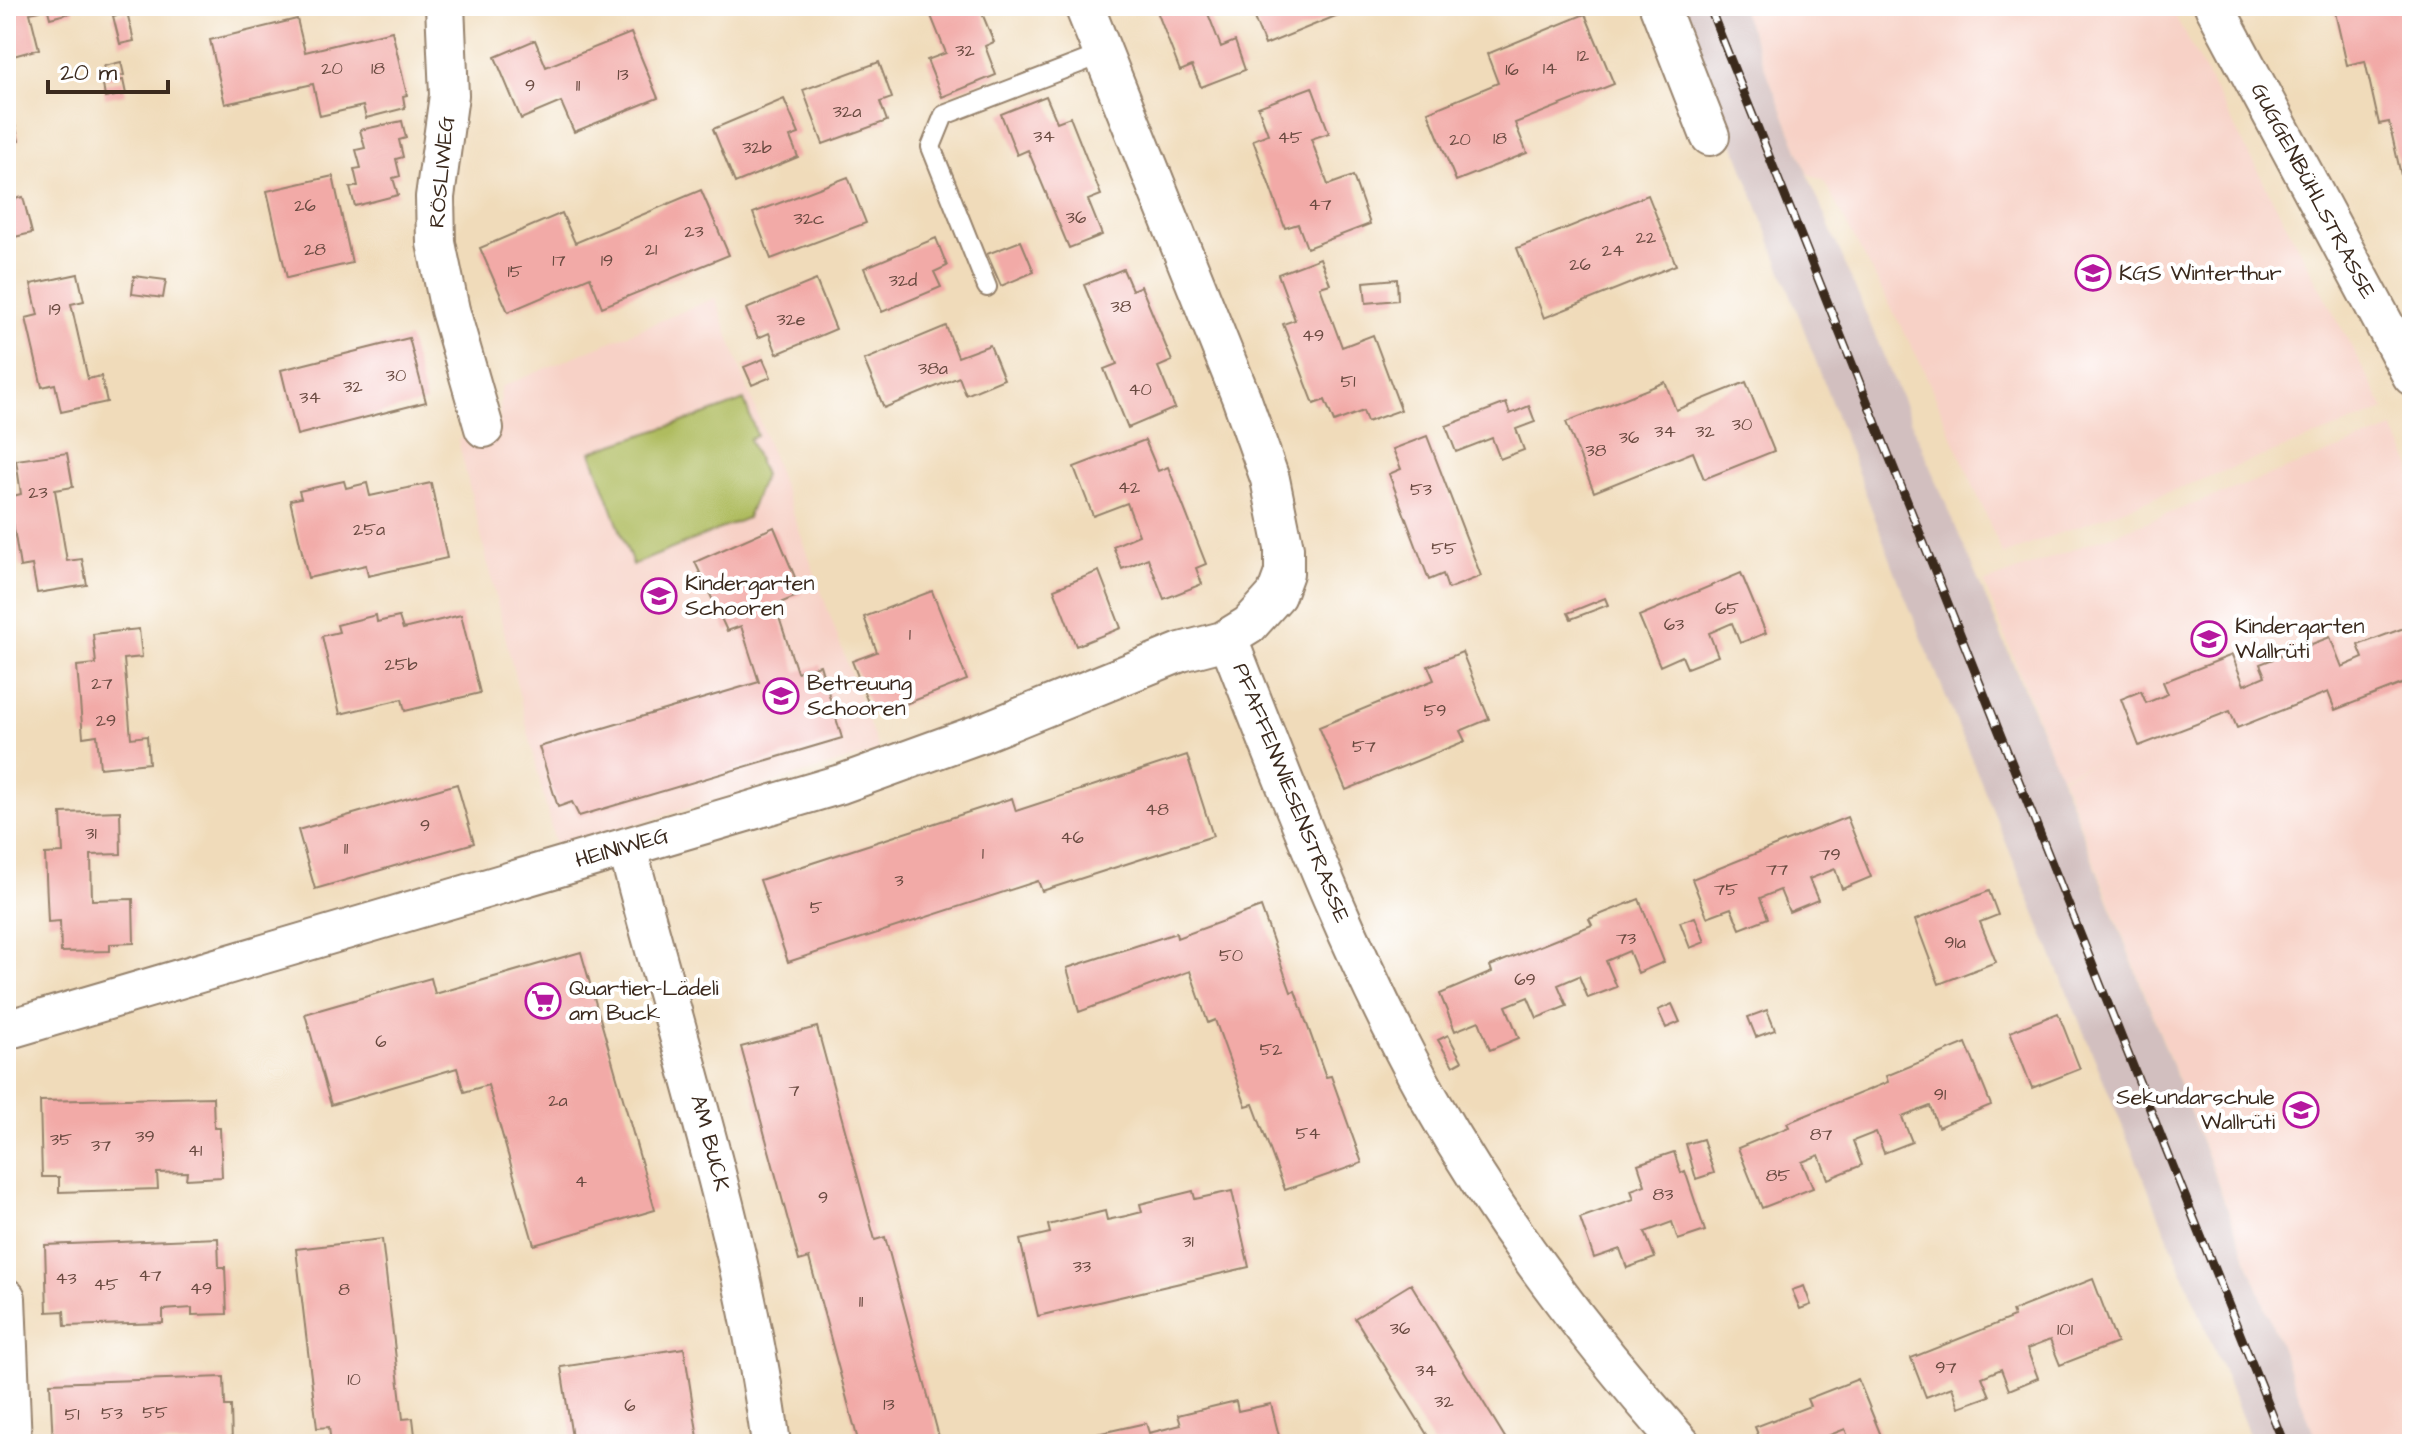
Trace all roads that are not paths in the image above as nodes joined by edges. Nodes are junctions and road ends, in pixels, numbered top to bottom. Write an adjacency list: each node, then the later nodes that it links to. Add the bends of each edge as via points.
1 (445, 6): 9 (street, RÖSLIWEG, via 449,95 435,197 436,243)
2 (1084, 6): 5 (street, PFAFFENWIESENSTRASSE)
3 (1659, 6): 6 (street)
4 (2214, 6): 8 (street, GUGGENBÜHLSTRASSE)
5 (1103, 54): 7 (lane, via 944,115 931,147); 10 (street, PFAFFENWIESENSTRASSE, via 1246,409 1276,505 1284,548 1282,584 1259,615)
6 (1710, 136)
7 (987, 287)
8 (2412, 376)
9 (484, 428)
10 (1228, 639): 11 (street, HEINIWEG, via 1170,656 886,769); 16 (street, PFAFFENWIESENSTRASSE, via 1363,968 1428,1097 1548,1280)
11 (627, 847): 12 (street, HEINIWEG); 15 (street, AM BUCK, via 722,1186)
12 (6, 1030)
13 (6, 1298): 14 (street)
14 (12, 1444)
15 (771, 1444)
16 (1681, 1444)

